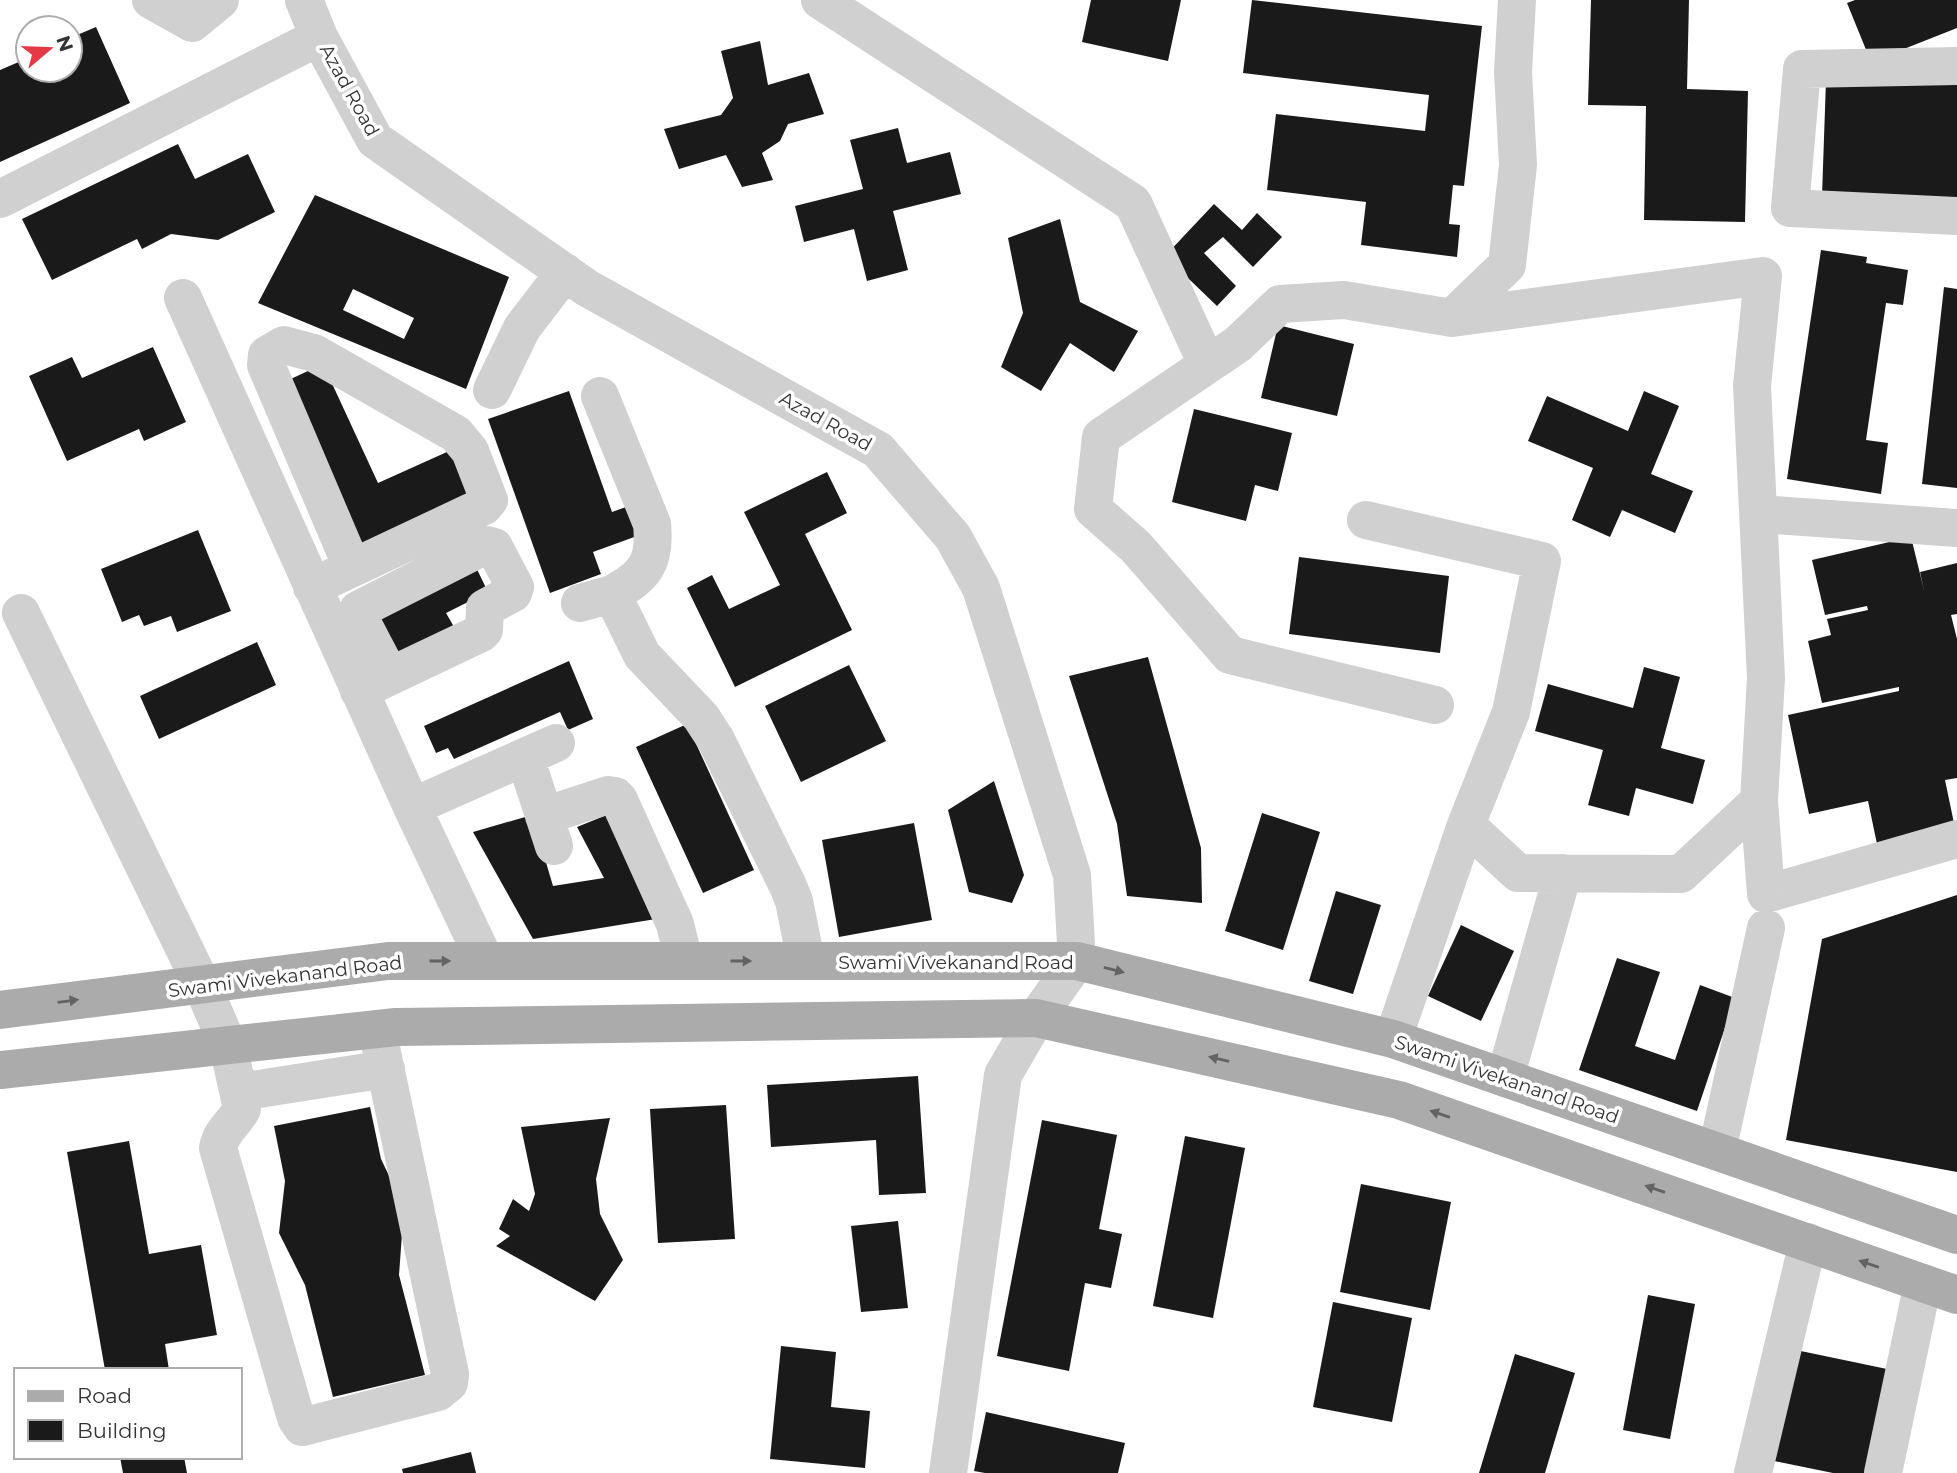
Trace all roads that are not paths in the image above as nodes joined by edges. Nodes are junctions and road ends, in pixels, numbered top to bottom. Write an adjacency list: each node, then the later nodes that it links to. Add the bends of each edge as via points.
1 (151, 0): 2 (street, via 192,23)
2 (219, 0)
3 (304, 0): 6 (street, Azad Road)
4 (820, 0): 13 (street, via 1133,203)
5 (1517, 0): 12 (street, via 1513,72 1518,165 1507,265)
6 (319, 37): 8 (street); 10 (street, Azad Road, via 374,140)
7 (1957, 66): 9 (street, via 1802,69 1790,208)
8 (0, 199)
9 (1957, 216)
10 (565, 272): 14 (street, via 522,328); 32 (street, Azad Road, via 878,450 953,537 981,588 1072,875)
11 (183, 298): 20 (street)
12 (1452, 318): 13 (street, via 1344,300 1280,304 1238,344); 16 (street, via 1763,276 1752,386)
13 (1207, 364): 22 (street, via 1101,437 1093,509 1136,547 1230,655)
14 (492, 390)
15 (600, 396): 31 (street, via 652,524 654,544 636,580 596,598 716,740 788,886)
16 (1760, 514): 18 (street); 23 (street, via 1766,678)
17 (1366, 520): 25 (street, via 1542,561 1511,712)
18 (1957, 528)
19 (352, 568): 19 (street, via 488,504 489,497 470,451 456,434 314,353 284,345 267,355 265,365); 20 (street)
20 (312, 587): 24 (street, via 375,683)
21 (21, 613): 33 (street)
22 (1435, 705)
23 (1759, 801): 26 (street, via 1766,894); 27 (street, via 1681,874)
24 (412, 807): 29 (street); 30 (street, via 541,750 549,831 608,795 615,796 675,924)
25 (1466, 825): 27 (street, via 1518,873); 37 (street)
26 (1957, 839)
27 (1563, 873): 41 (street)
28 (1766, 928): 43 (street)
29 (485, 961): 30 (main road, Swami Vivekanand Road); 33 (main road, Swami Vivekanand Road, one-way to 29, via 388,961)
30 (684, 961): 31 (main road, Swami Vivekanand Road, one-way to 31)
31 (806, 961): 32 (main road, Swami Vivekanand Road)
32 (1077, 961): 35 (street); 37 (main road, Swami Vivekanand Road, one-way to 37)
33 (202, 985): 34 (main road, Swami Vivekanand Road, one-way to 33); 38 (street)
34 (0, 1010)
35 (1036, 1018): 36 (main road); 45 (main road, one-way to 35, via 1399,1100); 47 (street, via 1003,1075)
36 (377, 1029): 38 (main road); 39 (street)
37 (1393, 1039): 41 (main road, Swami Vivekanand Road)
38 (228, 1045): 40 (main road); 42 (street)
39 (386, 1069): 42 (street); 42 (street, via 449,1383 439,1392 310,1426 302,1427 296,1418 218,1148 223,1132 242,1109)
40 (0, 1070)
41 (1505, 1078): 43 (main road, Swami Vivekanand Road)
42 (239, 1092)
43 (1717, 1151): 44 (main road, Swami Vivekanand Road)
44 (1957, 1235)
45 (1808, 1242): 46 (main road, one-way to 45); 48 (street)
46 (1940, 1289): 49 (street)
47 (948, 1473)
48 (1753, 1473)
49 (1883, 1473)

